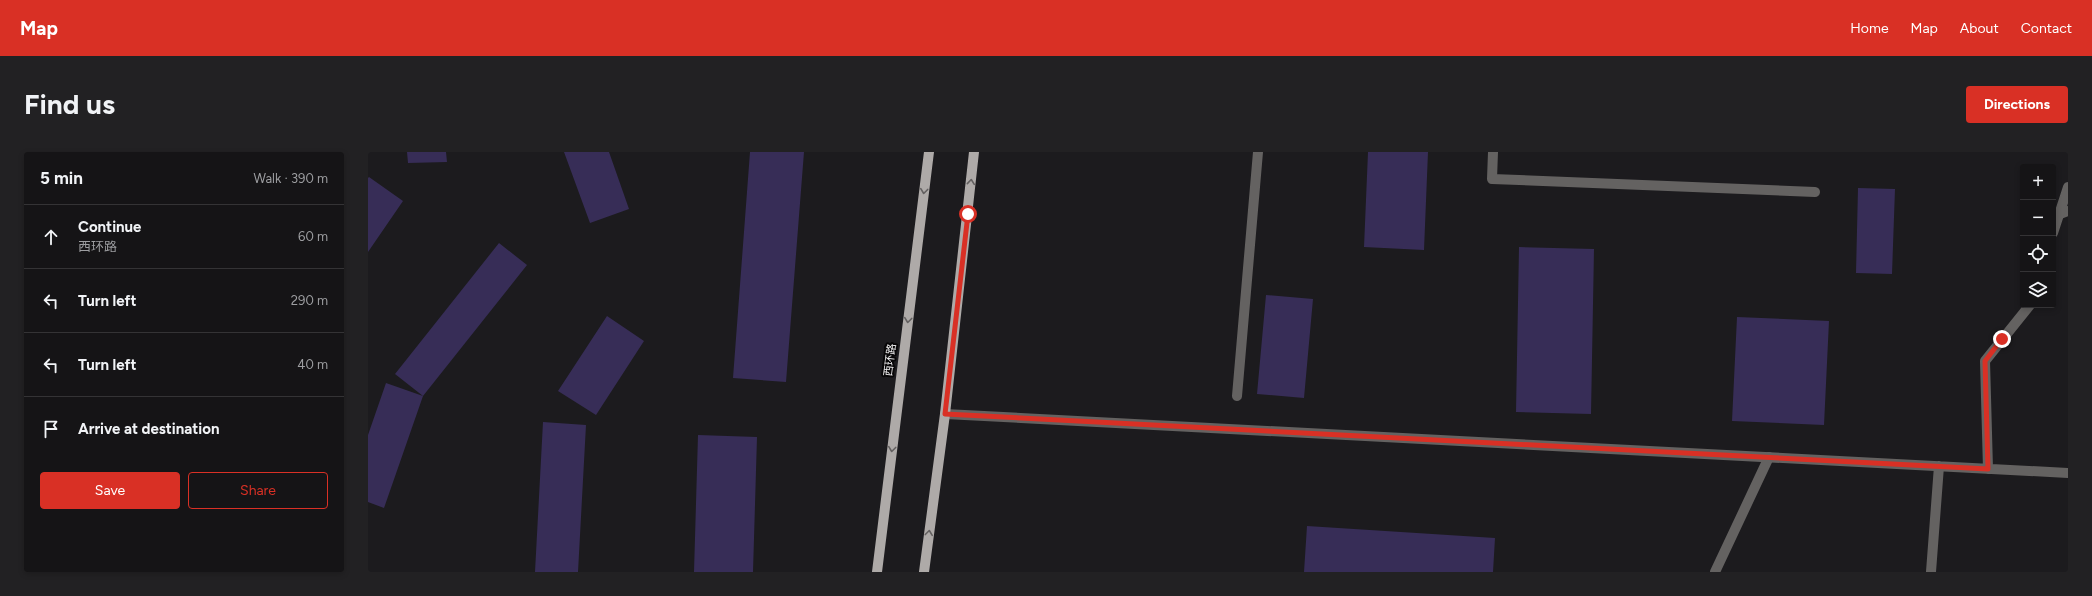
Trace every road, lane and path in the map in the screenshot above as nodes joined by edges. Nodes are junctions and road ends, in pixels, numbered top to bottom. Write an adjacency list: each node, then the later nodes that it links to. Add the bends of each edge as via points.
1 (929, 152): 16 (main road, 西环路, one-way to 16)
2 (974, 152): 11 (main road, one-way to 2)
3 (1258, 152): 10 (street)
4 (1493, 152): 6 (street, via 1492,179)
5 (2068, 187): 7 (street)
6 (1814, 192)
7 (2064, 212): 8 (street)
8 (2056, 228)
9 (2028, 308): 14 (street, via 1985,361)
10 (1237, 396)
11 (945, 414): 12 (street); 17 (main road, one-way to 11)
12 (1769, 457): 13 (street); 18 (street)
13 (1939, 466): 14 (street); 19 (street)
14 (1988, 469): 15 (street)
15 (2068, 473)
16 (877, 572)
17 (924, 572)
18 (1715, 572)
19 (1931, 572)

